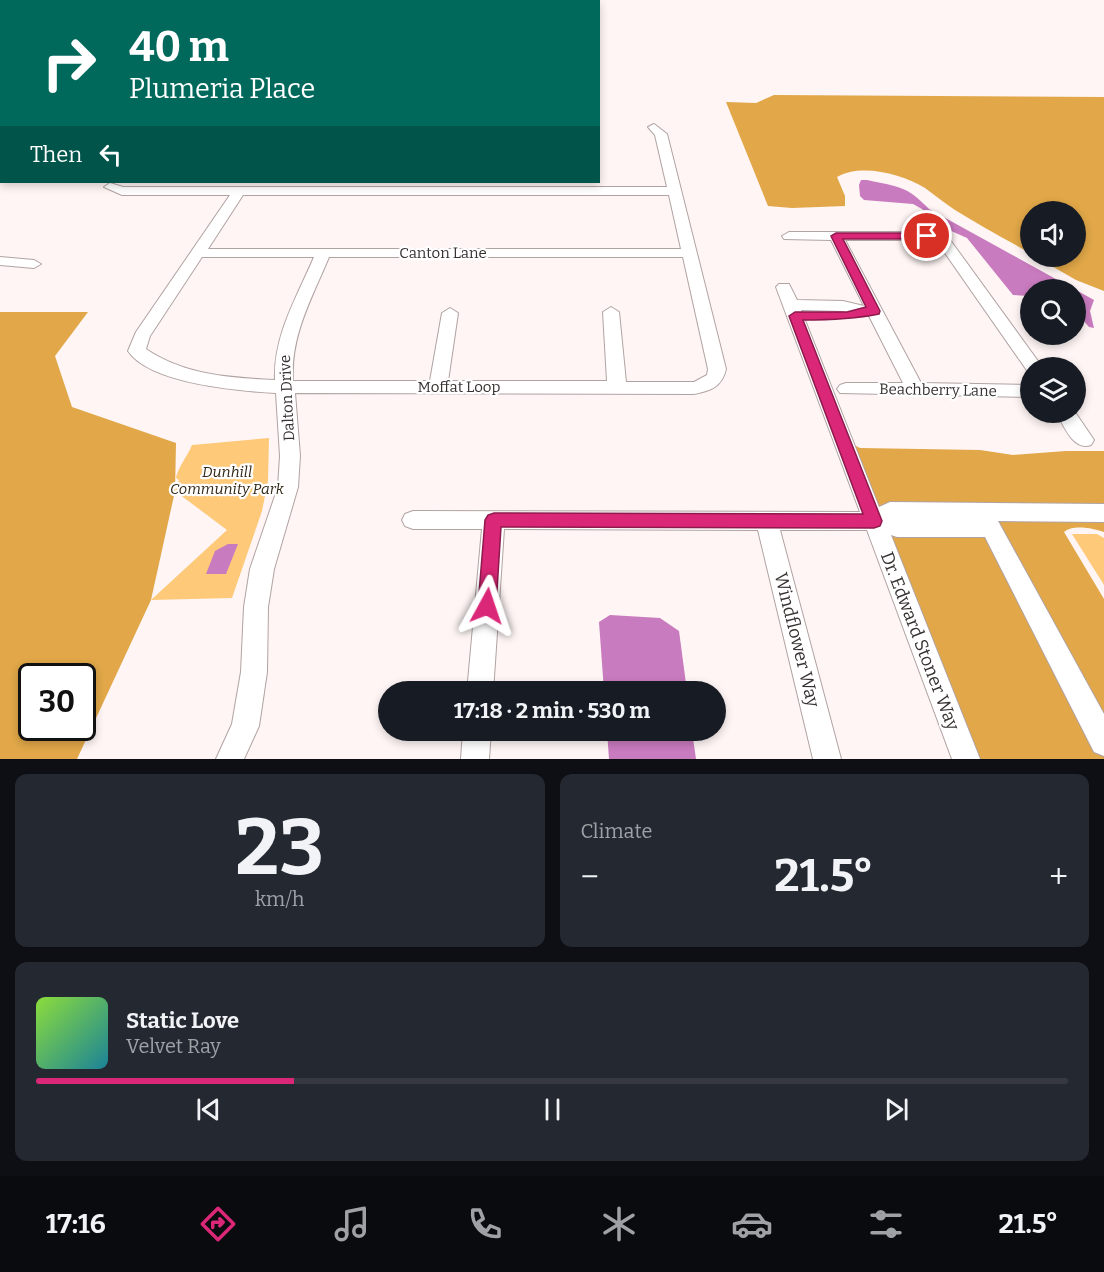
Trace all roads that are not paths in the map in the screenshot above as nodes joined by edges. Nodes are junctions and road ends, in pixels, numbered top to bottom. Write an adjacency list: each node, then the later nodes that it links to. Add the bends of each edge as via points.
1 (654, 127): 4 (street, Moffat Loop, via 661,134)
2 (110, 187): 3 (street, via 122,191)
3 (239, 191): 4 (street); 7 (street, Moffat Loop)
4 (676, 191): 9 (street, Moffat Loop)
5 (789, 236): 6 (street)
6 (836, 236): 12 (street); 15 (street, via 927,236 943,240)
7 (197, 253): 8 (street, Canton Lane); 16 (street, Moffat Loop, via 142,336 137,351 167,368 199,378)
8 (323, 253): 9 (street, Canton Lane); 16 (street, Dalton Drive, via 286,341)
9 (689, 253): 18 (street, Moffat Loop, via 717,369 715,378 693,388)
10 (0, 261): 11 (street)
11 (34, 264)
12 (867, 311): 20 (street); 29 (street, Dr. Edward Stoner Way, via 849,316 790,303)
13 (611, 312): 18 (street)
14 (450, 313): 17 (street)
15 (1026, 357)
16 (285, 387): 17 (street, Moffat Loop); 33 (street, Dalton Drive, via 291,456 288,487 262,568 254,672 245,726)
17 (438, 387): 18 (street, Moffat Loop)
18 (616, 388)
19 (846, 389): 20 (street, Beachberry Lane)
20 (915, 390): 21 (street, Beachberry Lane)
21 (1020, 391)
22 (1072, 423): 23 (street)
23 (1084, 440)
24 (1104, 513): 27 (street)
25 (413, 520): 26 (street)
26 (494, 520): 28 (street); 30 (street)
27 (987, 520): 29 (street, via 931,520 897,528); 32 (street)
28 (767, 521): 29 (street); 35 (street, Windflower Way)
29 (874, 521): 36 (street, Dr. Edward Stoner Way)
30 (481, 681)
31 (476, 741): 34 (street)
32 (1104, 742)
33 (230, 759)
34 (475, 759)
35 (826, 759)
36 (966, 759)

